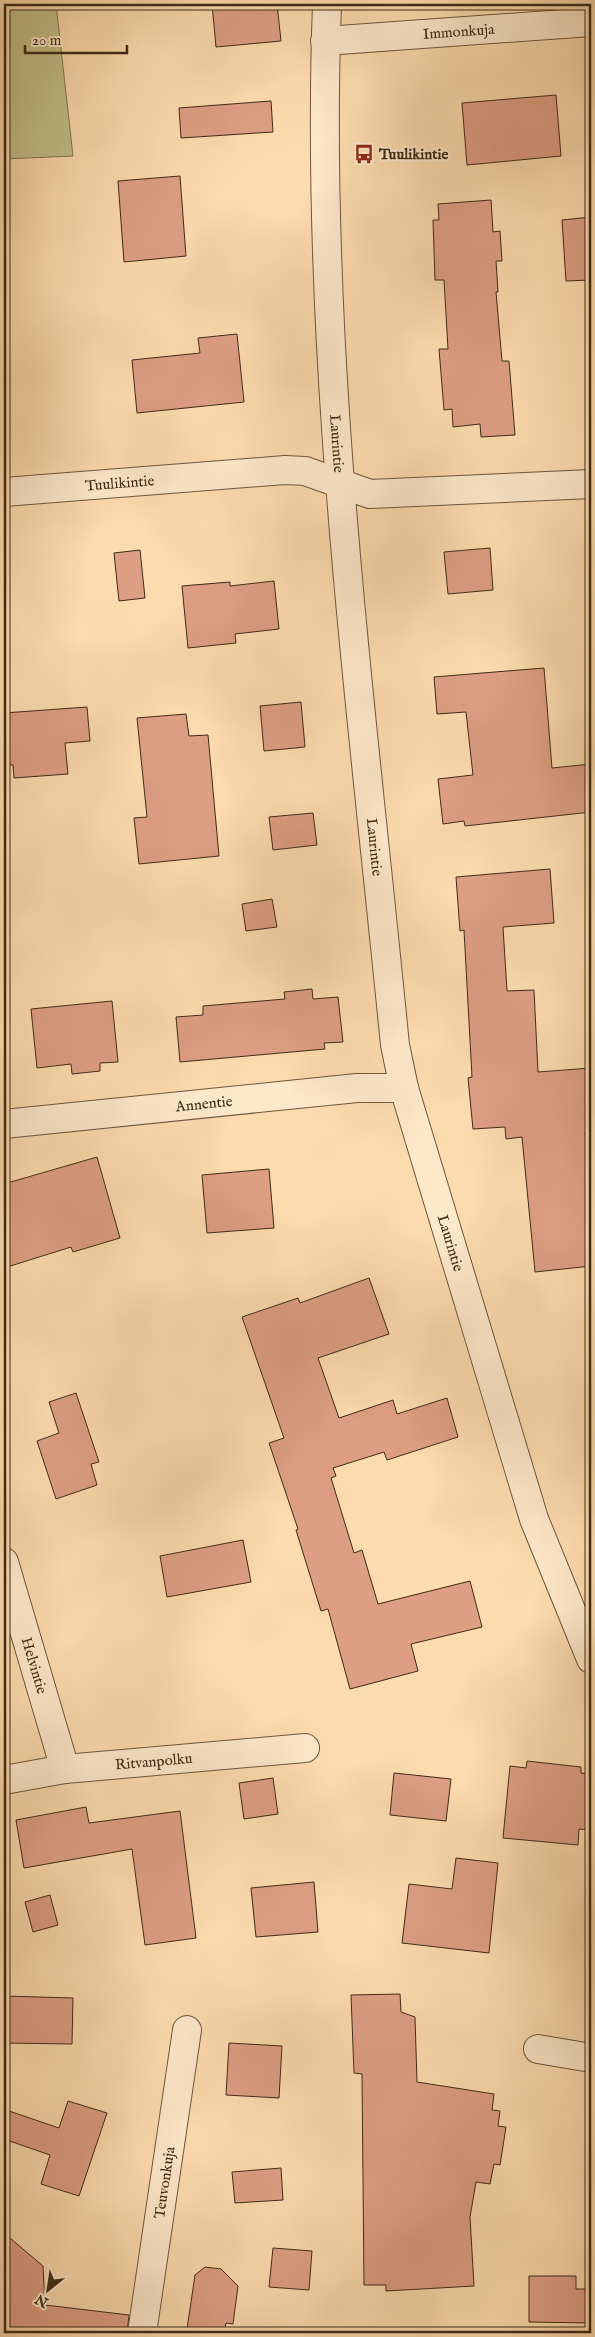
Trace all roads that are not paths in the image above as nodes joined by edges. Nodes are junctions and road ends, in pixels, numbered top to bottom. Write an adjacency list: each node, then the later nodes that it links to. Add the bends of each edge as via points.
1 (326, 4): 3 (street, Laurintie)
2 (591, 22): 3 (street, Immonkuja)
3 (325, 40): 4 (street, Laurintie, via 326,244)
4 (339, 483): 5 (street, Tuulikintie, via 370,494); 6 (street, Tuulikintie, via 305,471 285,470); 7 (street, Laurintie, via 395,1045)
5 (591, 484)
6 (4, 492)
7 (404, 1088): 8 (street, Annentie, via 358,1088); 10 (street, Laurintie, via 534,1519)
8 (4, 1124)
9 (4, 1562): 12 (street, Helvintie)
10 (591, 1659)
11 (305, 1748): 12 (street, Ritvanpolku)
12 (65, 1769): 13 (street, Ritvanpolku)
13 (4, 1780)
14 (187, 2030): 17 (street, Teuvonkuja)
15 (538, 2049): 16 (street)
16 (591, 2058)
17 (142, 2333)

